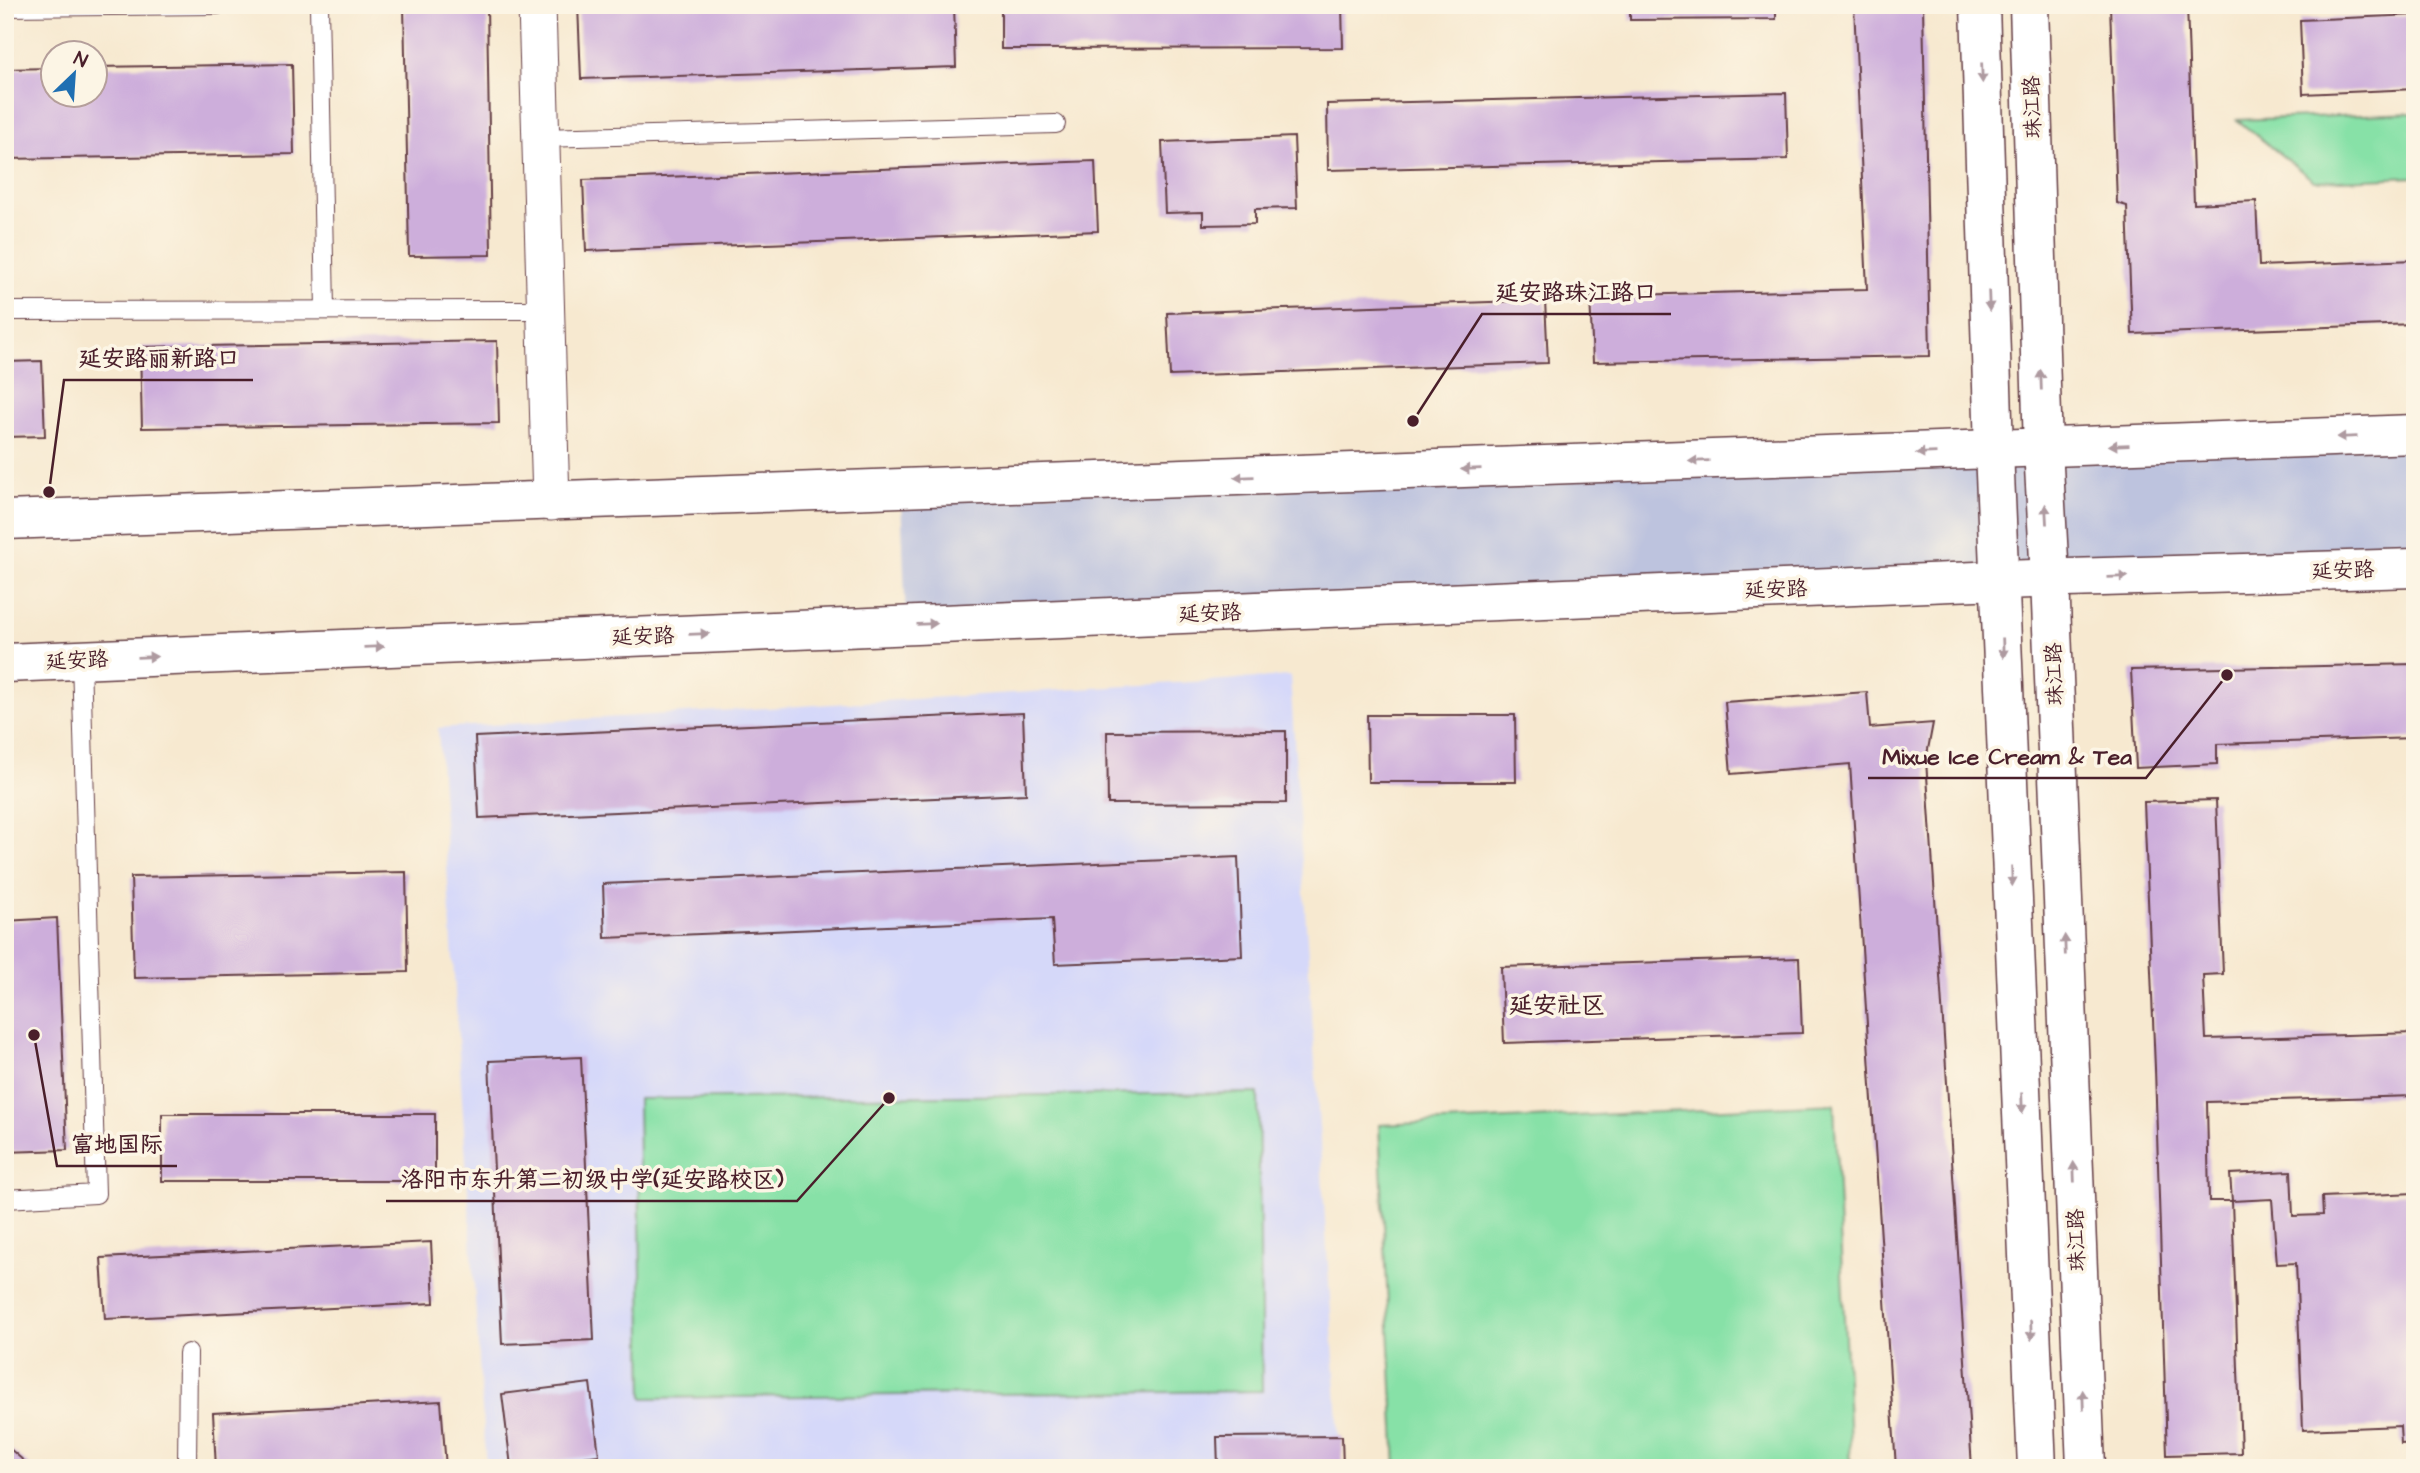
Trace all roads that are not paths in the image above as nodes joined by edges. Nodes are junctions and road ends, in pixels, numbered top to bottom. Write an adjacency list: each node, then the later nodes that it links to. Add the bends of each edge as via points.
1 (218, 5): 6 (lane)
2 (319, 5): 9 (lane)
3 (537, 5): 8 (street)
4 (1980, 5): 14 (main road, one-way to 14)
5 (2029, 5): 13 (main road, 珠江路, one-way to 5)
6 (5, 7)
7 (1056, 124): 8 (lane)
8 (541, 138): 10 (street)
9 (325, 310): 10 (lane); 11 (lane)
10 (546, 310): 15 (street)
11 (5, 311)
12 (2415, 434): 13 (main road, one-way to 13)
13 (2043, 448): 14 (main road); 18 (main road, 珠江路, one-way to 13)
14 (1994, 450): 15 (main road, one-way to 15); 19 (main road)
15 (551, 502): 16 (main road)
16 (5, 520)
17 (2415, 568): 18 (main road, 延安路, one-way to 17)
18 (2050, 579): 19 (main road, 延安路); 26 (main road, 珠江路, one-way to 18)
19 (2000, 580): 20 (main road, 延安路, one-way to 19); 25 (main road, one-way to 25)
20 (82, 659): 21 (main road, 延安路); 22 (lane, via 96,1194)
21 (5, 663)
22 (5, 1199)
23 (188, 1353): 24 (lane)
24 (187, 1468)
25 (2037, 1468)
26 (2086, 1468)

